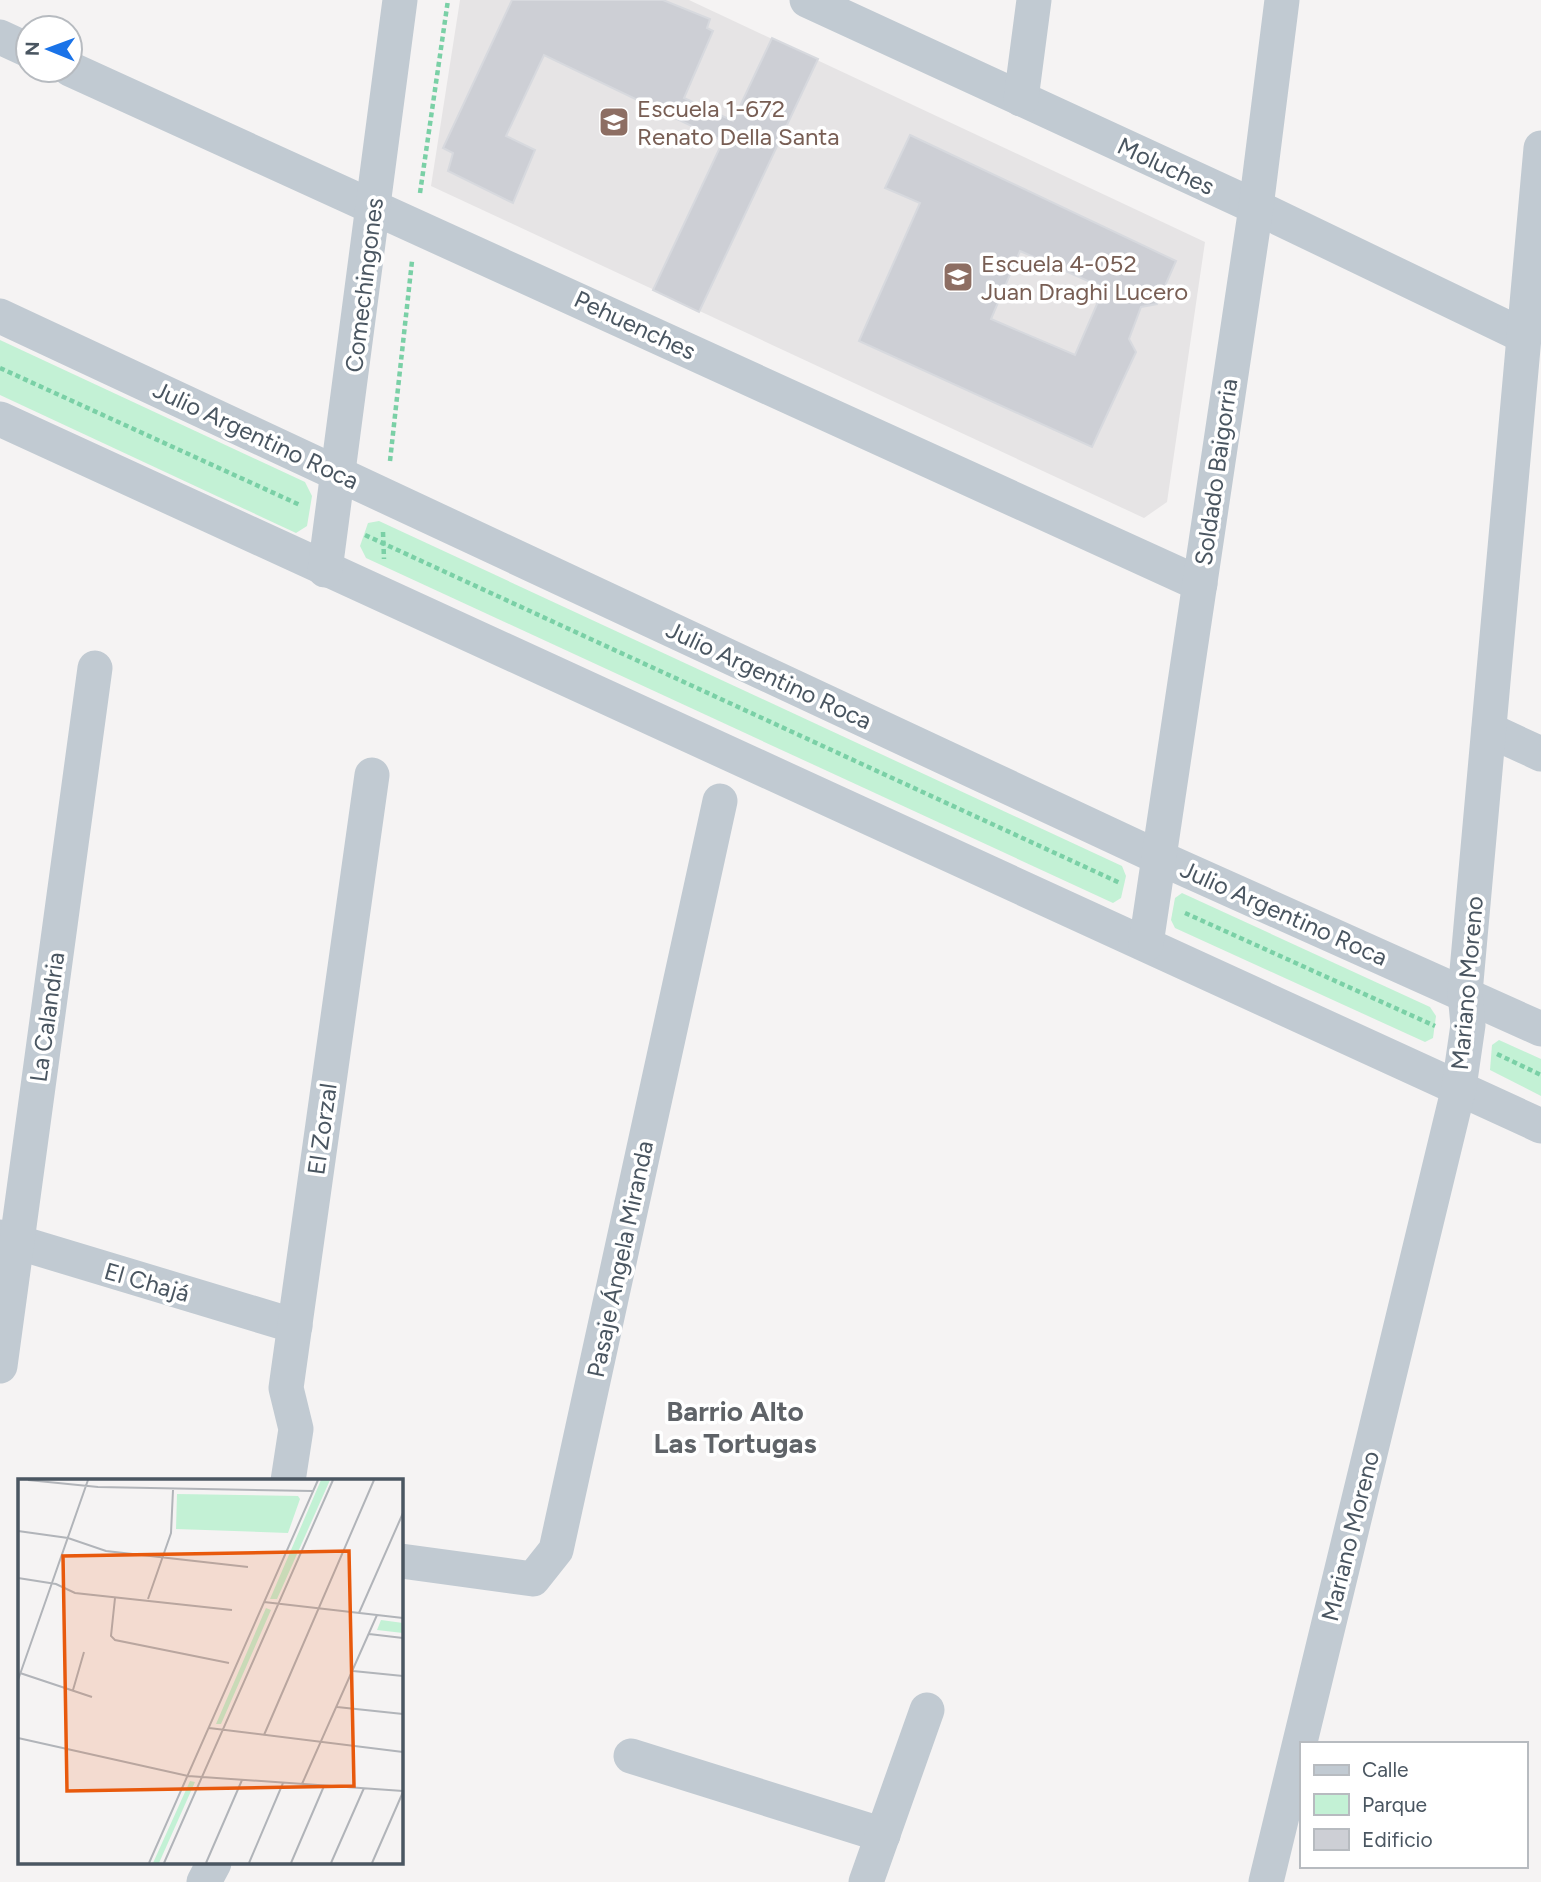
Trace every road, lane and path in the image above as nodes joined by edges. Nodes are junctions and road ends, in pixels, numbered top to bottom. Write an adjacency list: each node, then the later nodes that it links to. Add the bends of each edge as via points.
1 (400, 0): 10 (street, Comechingones)
2 (449, 0): 12 (path)
3 (807, 0): 7 (street, Moluches)
4 (1034, 0): 7 (street)
5 (1282, 0): 11 (street, Soldado Baigorria)
6 (84, 75): 10 (street, Pehuenches)
7 (1021, 99): 11 (street, Moluches)
8 (1541, 148): 9 (street, Mariano Moreno)
9 (1539, 192): 14 (street, Mariano Moreno)
10 (374, 205): 12 (street, Pehuenches); 18 (street, Comechingones)
11 (1256, 207): 14 (street, Moluches); 24 (street, Soldado Baigorria)
12 (416, 224): 19 (path); 24 (street, Pehuenches)
13 (0, 316): 18 (street, Julio Argentino Roca)
14 (1524, 336): 17 (street, Mariano Moreno)
15 (0, 368): 20 (path)
16 (0, 419): 22 (street)
17 (1527, 467): 26 (street, Mariano Moreno)
18 (340, 474): 19 (street, Julio Argentino Roca); 20 (street, Comechingones)
19 (386, 496): 21 (path); 30 (street, Julio Argentino Roca)
20 (332, 520): 21 (path); 22 (street, Comechingones)
21 (383, 544): 23 (path); 31 (path)
22 (325, 569): 32 (street)
23 (384, 570)
24 (1200, 584): 30 (street, Soldado Baigorria)
25 (95, 668): 39 (street, La Calandria)
26 (1489, 730): 27 (street); 33 (street, Mariano Moreno)
27 (1541, 754)
28 (372, 775): 40 (street, El Zorzal)
29 (720, 801): 43 (street, Pasaje Ángela Miranda, via 556,1550 533,1579)
30 (1160, 858): 31 (street, Soldado Baigorria); 33 (street, Julio Argentino Roca)
31 (1154, 899): 32 (street, Soldado Baigorria); 35 (path)
32 (1146, 944): 37 (street)
33 (1465, 993): 34 (street, Julio Argentino Roca); 35 (street, Mariano Moreno)
34 (1541, 1028)
35 (1466, 1040): 36 (path); 37 (street, Mariano Moreno)
36 (1541, 1075)
37 (1459, 1087): 38 (street); 50 (street, Mariano Moreno)
38 (1541, 1126)
39 (8, 1240): 40 (street, El Chajá); 41 (street, La Calandria)
40 (295, 1326): 42 (street, El Zorzal, via 286,1388 296,1429)
41 (0, 1366)
42 (288, 1479)
43 (402, 1561)
44 (927, 1710): 46 (street)
45 (631, 1756): 46 (street)
46 (883, 1835): 49 (street)
47 (214, 1864): 48 (street)
48 (204, 1882)
49 (866, 1882)
50 (1266, 1882)

